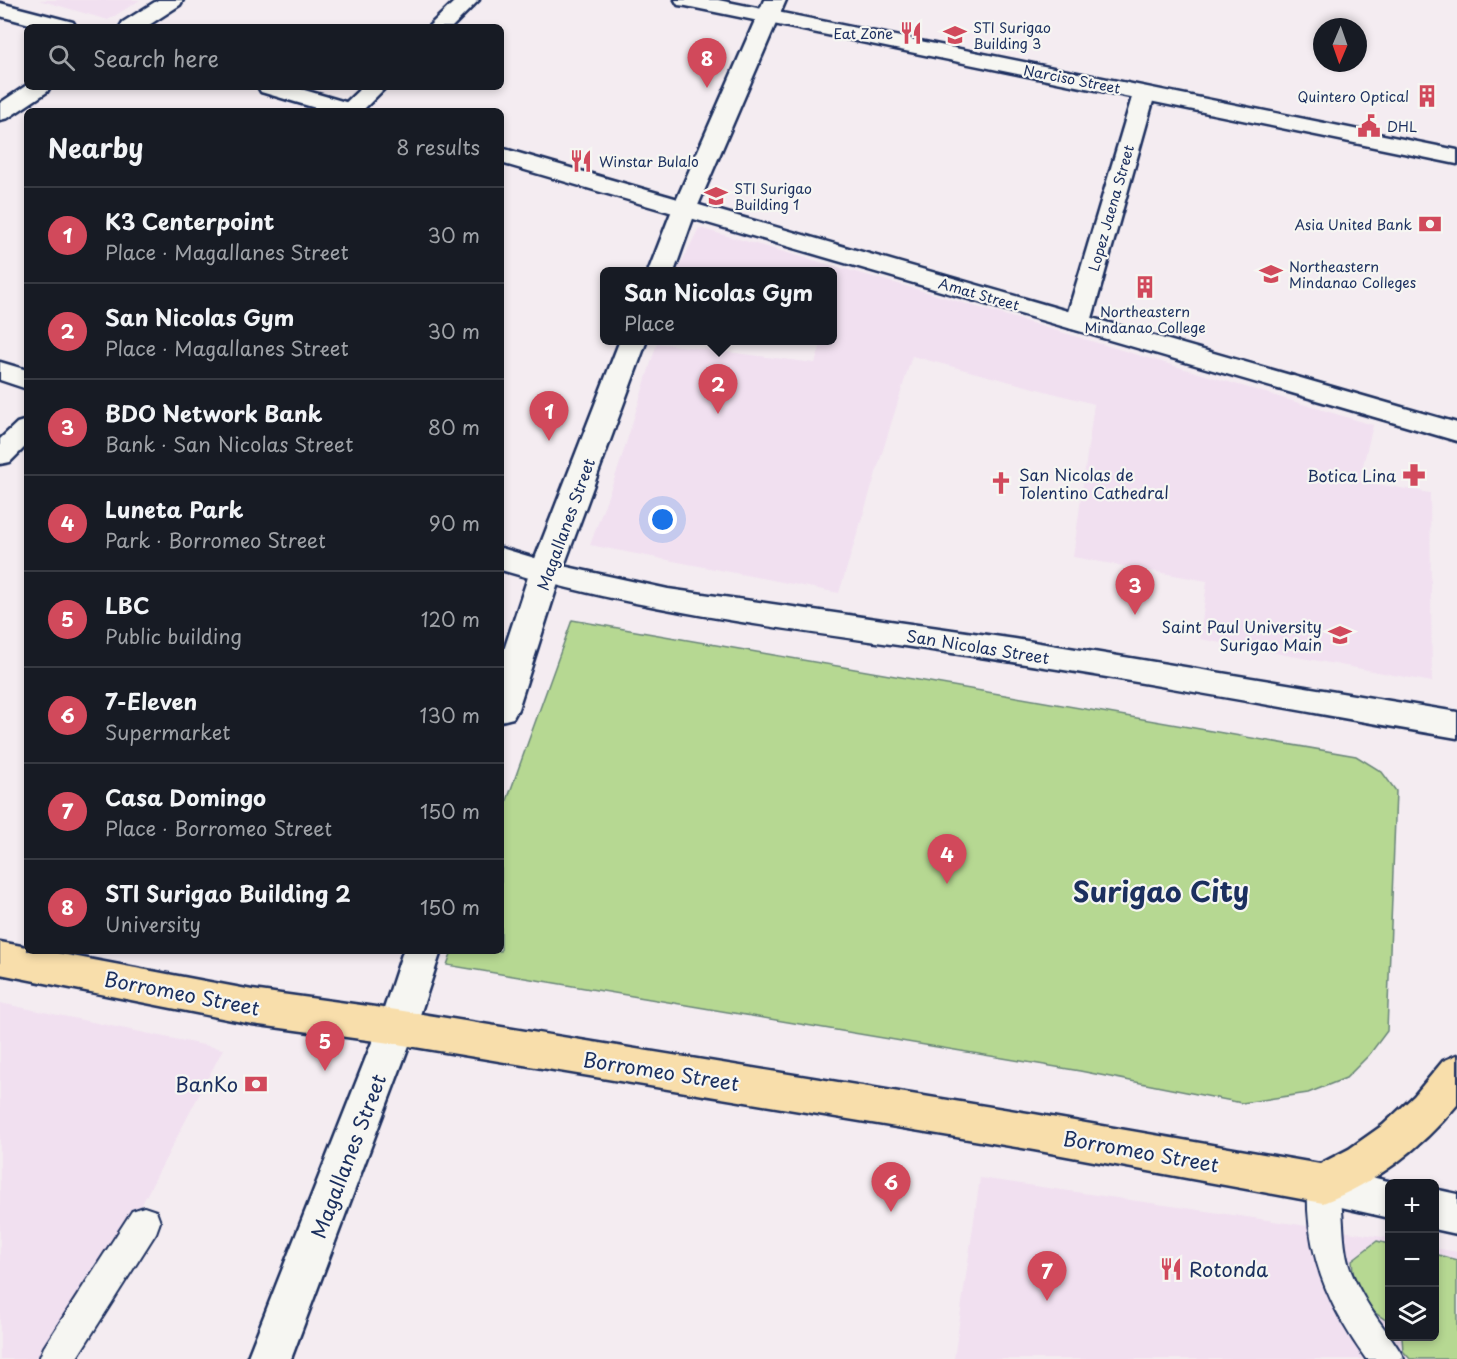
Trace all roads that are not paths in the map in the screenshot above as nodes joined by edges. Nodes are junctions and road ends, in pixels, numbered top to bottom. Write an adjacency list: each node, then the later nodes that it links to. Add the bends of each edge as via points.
1 (172, 0): 7 (street)
2 (468, 0): 8 (street)
3 (686, 0): 5 (street, Narciso Street)
4 (0, 9): 6 (street)
5 (771, 9): 12 (street, Narciso Street); 18 (street)
6 (54, 24)
7 (136, 24)
8 (442, 24)
9 (34, 90): 15 (street)
10 (280, 90): 13 (street)
11 (372, 90): 14 (street)
12 (1144, 94): 17 (street, Narciso Street); 20 (street, Lopez Jaena Street)
13 (340, 108)
14 (353, 108)
15 (0, 112)
16 (504, 156): 18 (street, Amat Street)
17 (1457, 157)
18 (684, 210): 19 (street); 20 (street, Amat Street)
19 (663, 267)
20 (1078, 322): 25 (street, Amat Street)
21 (632, 345): 28 (street, Magallanes Street)
22 (0, 370): 23 (street)
23 (24, 379)
24 (24, 432): 26 (street)
25 (1457, 432)
26 (0, 455)
27 (504, 560): 28 (street, San Nicolas Street)
28 (545, 574): 29 (street, Magallanes Street); 30 (street, San Nicolas Street, via 708,606 955,642)
29 (504, 700)
30 (1457, 725)
31 (421, 954): 33 (street, Magallanes Street)
32 (0, 958): 33 (main road, Borromeo Street, via 252,1007)
33 (397, 1028): 35 (main road, Borromeo Street, via 1034,1132); 41 (street, Magallanes Street)
34 (1457, 1073): 35 (main road, via 1439,1100 1392,1144 1362,1165)
35 (1323, 1184): 36 (street, Borromeo Street); 42 (lane, via 1333,1266 1359,1323)
36 (1385, 1198)
37 (1439, 1210): 38 (street)
38 (1457, 1214)
39 (144, 1222): 40 (lane)
40 (56, 1359)
41 (269, 1359)
42 (1387, 1359)

